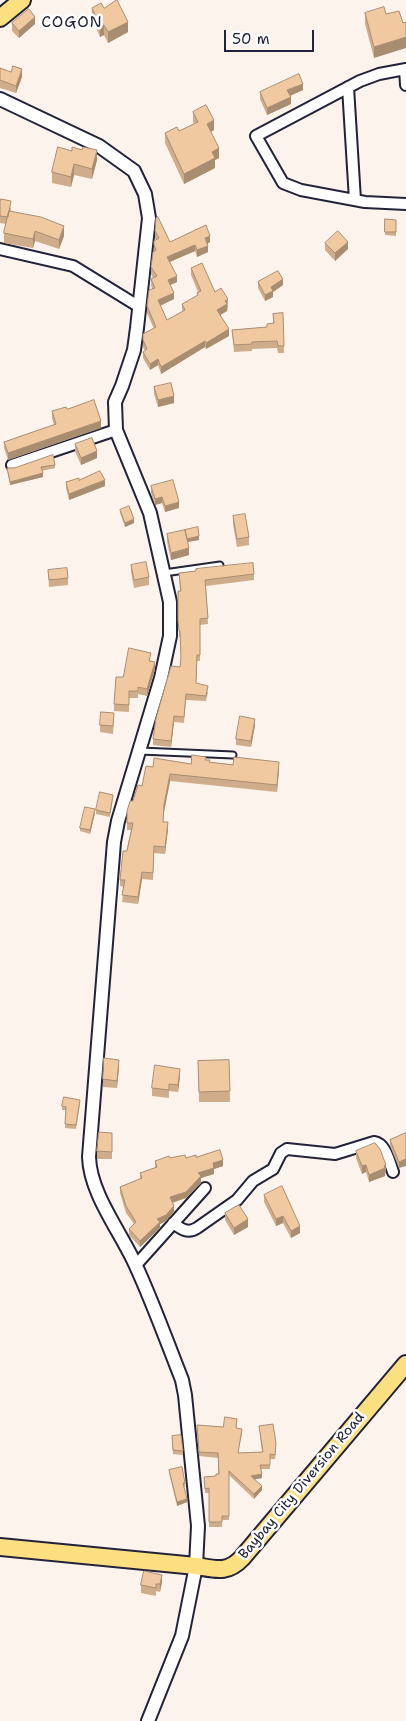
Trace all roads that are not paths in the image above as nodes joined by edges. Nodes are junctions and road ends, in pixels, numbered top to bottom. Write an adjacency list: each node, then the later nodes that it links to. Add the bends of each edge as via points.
1 (22, 0): 2 (main road)
2 (0, 18)
3 (406, 69): 4 (street); 5 (street, via 379,74)
4 (406, 85)
5 (348, 87): 7 (street); 7 (street, via 256,136 283,183 301,190)
6 (0, 99): 10 (street, via 99,146 134,171 145,194 149,218)
7 (355, 200): 8 (street)
8 (406, 204)
9 (0, 249): 10 (street, via 73,266)
10 (138, 306): 11 (street, via 134,350 115,402)
11 (116, 430): 12 (street); 14 (street, via 150,513)
12 (12, 465)
13 (220, 565): 14 (lane)
14 (163, 573): 15 (street, via 170,602 170,636)
15 (139, 750): 16 (lane); 20 (street, via 114,842 89,1157 96,1188)
16 (233, 755)
17 (393, 1172): 19 (street, via 383,1146 377,1143 335,1154 287,1149 281,1153 273,1170 253,1181 237,1200 197,1228 190,1231)
18 (205, 1188): 19 (street)
19 (173, 1224): 20 (street)
20 (136, 1265): 23 (street, via 184,1390 198,1526)
21 (406, 1364): 23 (main road, Baybay City Diversion Road, via 238,1563 220,1570)
22 (0, 1547): 23 (main road, Baybay City Diversion Road)
23 (196, 1566): 24 (street, via 182,1636)
24 (148, 1721)

